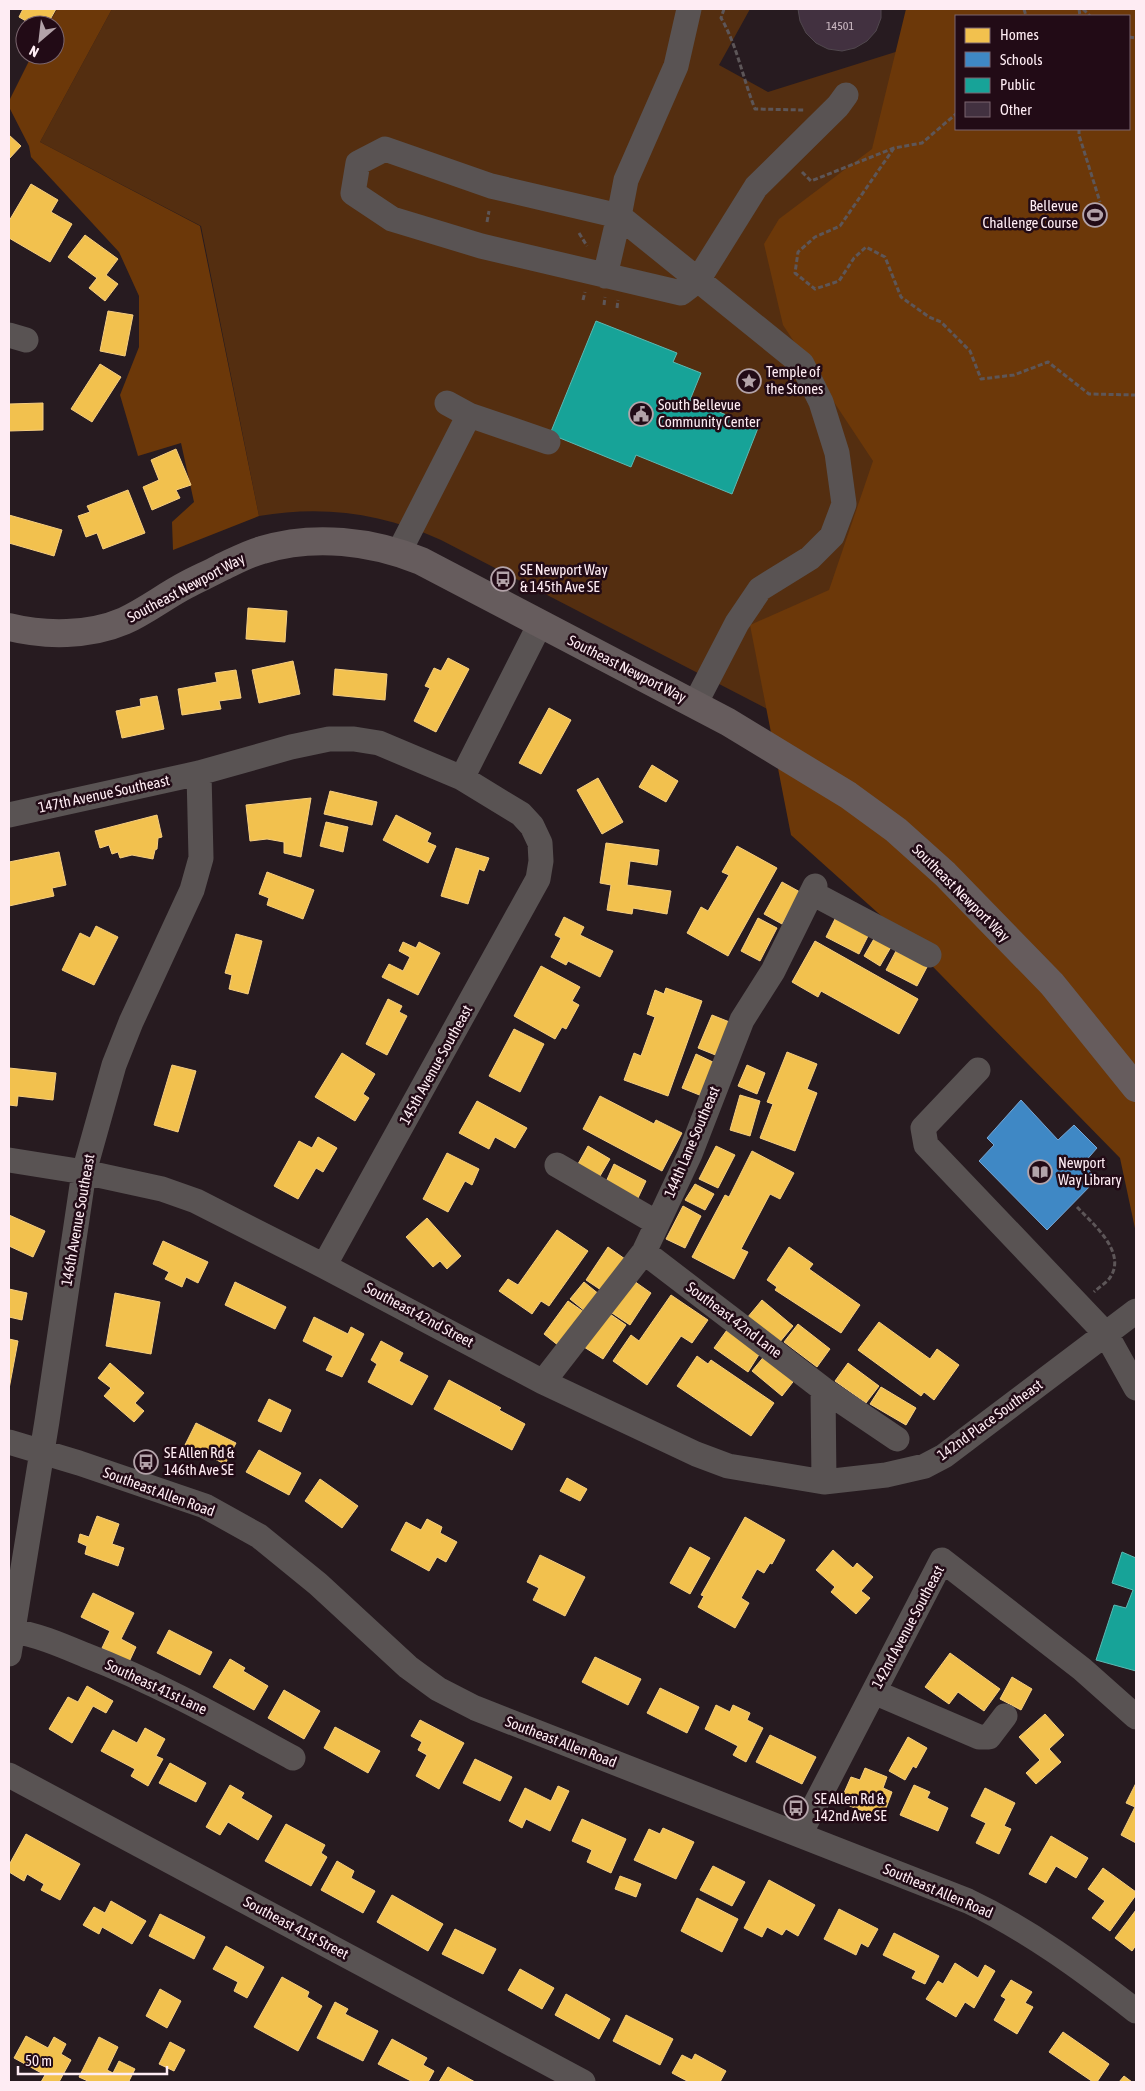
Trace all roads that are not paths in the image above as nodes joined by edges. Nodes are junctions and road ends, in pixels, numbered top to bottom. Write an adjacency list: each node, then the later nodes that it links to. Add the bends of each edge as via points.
1 (689, 9): 3 (street, via 676,66 626,180)
2 (846, 95): 5 (street, via 756,187)
3 (619, 216): 4 (street); 4 (street, via 491,186 385,149 358,163 354,193 392,219 481,246); 5 (street)
4 (605, 276): 5 (street, via 681,293)
5 (698, 280): 12 (street, via 802,364 821,402 836,453 844,504 832,536 810,558 760,589 737,623)
6 (447, 403): 7 (street)
7 (469, 415): 8 (street); 9 (street)
8 (548, 442)
9 (399, 552): 10 (main road, Southeast Newport Way); 11 (main road, Southeast Newport Way, via 366,544 303,542 262,550 186,585 122,622 85,631 59,633 29,632)
10 (540, 624): 12 (main road, Southeast Newport Way); 14 (street)
11 (9, 627)
12 (695, 704): 19 (main road, Southeast Newport Way, via 788,756 896,830 945,874 1052,984)
13 (199, 773): 14 (street, 147th Avenue Southeast, via 291,747 329,739 354,739 379,744); 15 (street, 147th Avenue Southeast); 22 (street, 146th Avenue Southeast, via 201,858 192,890 131,1022)
14 (462, 778): 16 (street, 147th Avenue Southeast, via 521,814 532,826 540,843)
15 (9, 815)
16 (541, 861): 25 (street, 145th Avenue Southeast, via 538,879 529,896)
17 (929, 955): 23 (street, 144th Lane Southeast, via 814,890 773,971 742,1020 690,1154)
18 (978, 1070): 27 (street, via 923,1128 926,1144)
19 (1136, 1088)
20 (9, 1160): 22 (street, Southeast 42nd Street)
21 (557, 1165): 23 (street)
22 (84, 1172): 25 (street, Southeast 42nd Street, via 162,1189 196,1201); 33 (street, 146th Avenue Southeast)
23 (657, 1223): 24 (street, 144th Lane Southeast)
24 (644, 1252): 28 (street, 144th Lane Southeast); 30 (street, Southeast 42nd Lane)
25 (324, 1266): 28 (street, Southeast 42nd Street)
26 (1136, 1311): 27 (street, 142nd Place Southeast)
27 (1106, 1334): 29 (street); 34 (street, 142nd Place Southeast, via 944,1456 924,1466 886,1475)
28 (543, 1382): 34 (street, Southeast 42nd Street, via 728,1466)
29 (1136, 1388)
30 (823, 1389): 31 (street, Southeast 42nd Lane); 34 (street)
31 (897, 1439)
32 (9, 1442): 33 (street, Southeast Allen Road)
33 (39, 1463): 35 (street, 146th Avenue Southeast); 41 (street, Southeast Allen Road, via 205,1506 259,1536 318,1584 408,1667 438,1689 475,1708)
34 (824, 1482)
35 (11, 1642): 39 (street, Southeast 41st Lane, via 33,1634 114,1666 175,1694)
36 (874, 1692): 37 (street, via 979,1737 989,1737); 38 (street, 142nd Avenue Southeast, via 942,1560 1082,1669); 41 (street, 142nd Avenue Southeast)
37 (1005, 1716)
38 (1136, 1717)
39 (293, 1758)
40 (9, 1775): 43 (street, Southeast 41st Street)
41 (800, 1834): 42 (street, Southeast Allen Road, via 968,1901 1015,1924)
42 (1136, 2011)
43 (583, 2082)

